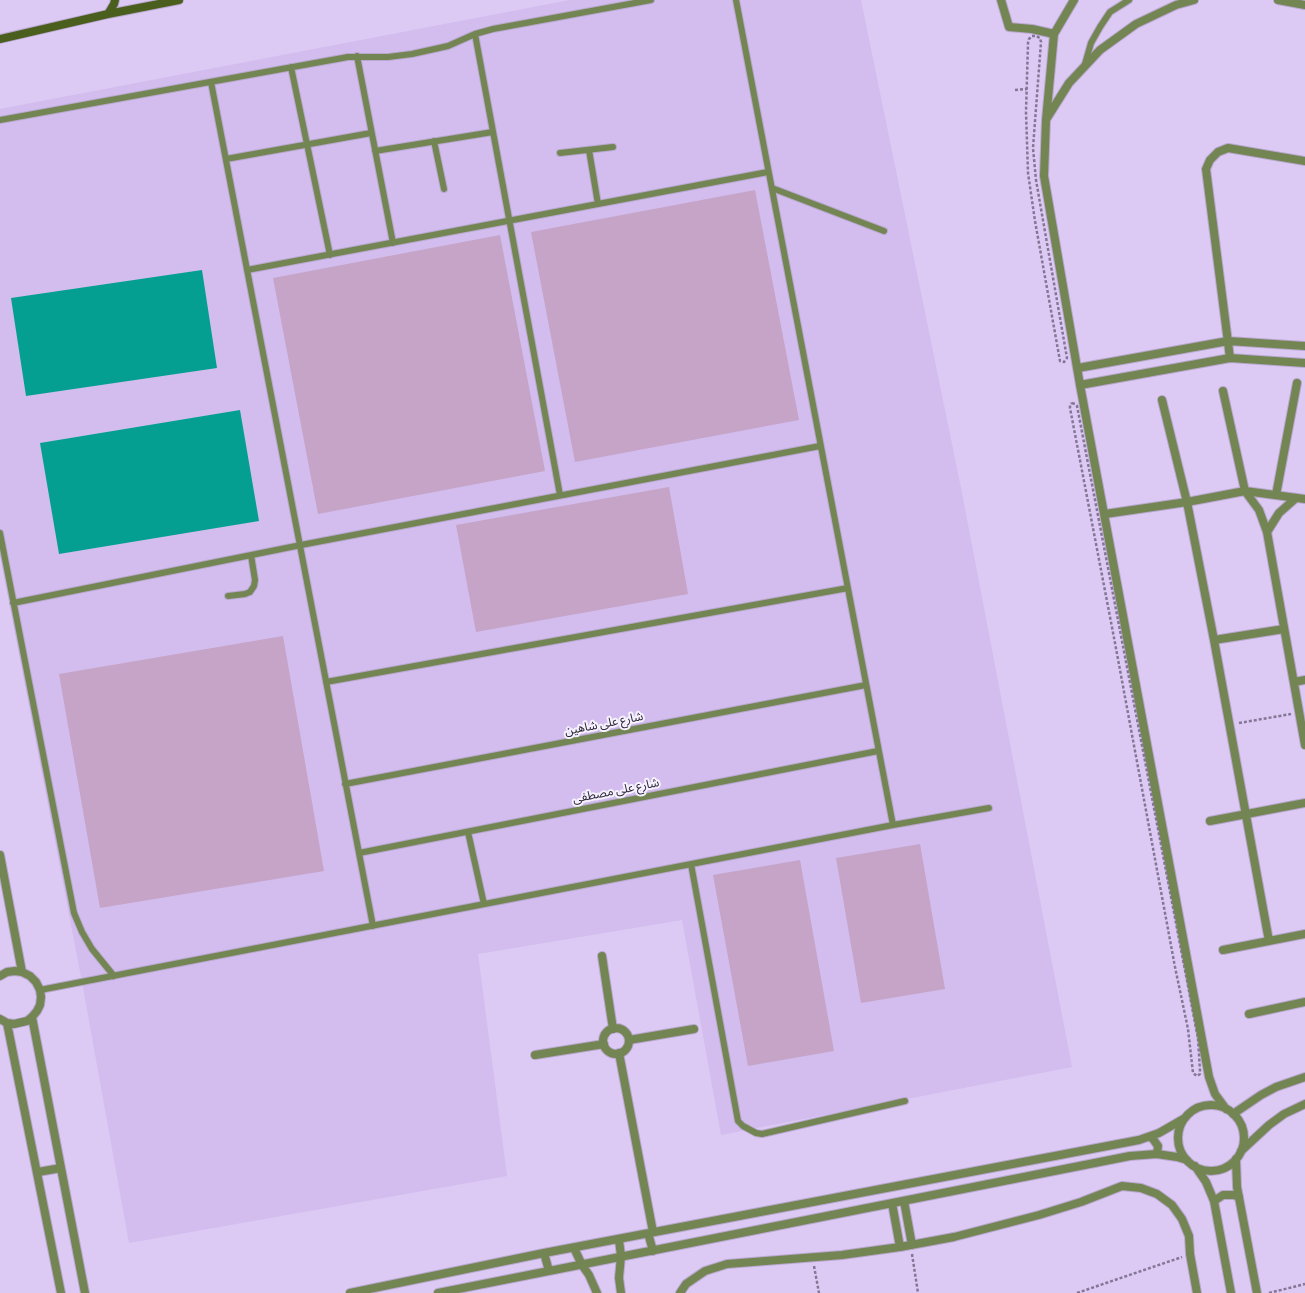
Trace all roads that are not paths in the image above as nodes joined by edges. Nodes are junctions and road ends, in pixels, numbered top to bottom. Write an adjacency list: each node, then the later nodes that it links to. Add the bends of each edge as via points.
1 (115, 0): 11 (street)
2 (179, 0): 11 (street)
3 (651, 0): 12 (lane)
4 (736, 0): 31 (lane)
5 (1001, 0): 13 (street, via 1009,27)
6 (1074, 0): 13 (street)
7 (1129, 0): 16 (lane, via 1110,12 1100,27 1091,43)
8 (1194, 0): 16 (street, via 1176,5 1136,24 1100,50)
9 (1278, 0): 10 (street)
10 (1305, 5)
11 (108, 14): 14 (street)
12 (475, 34): 15 (lane, via 448,46 412,54 388,57); 21 (lane)
13 (1054, 34): 20 (street)
14 (0, 39)
15 (356, 56): 17 (lane); 22 (lane)
16 (1085, 66): 20 (street, via 1069,82)
17 (291, 67): 18 (lane); 24 (lane)
18 (211, 82): 19 (lane); 29 (lane)
19 (0, 120)
20 (1046, 120): 44 (street, via 1044,176)
21 (493, 132): 23 (lane); 35 (lane)
22 (372, 133): 24 (lane); 27 (lane)
23 (434, 141): 27 (lane); 33 (lane)
24 (307, 144): 29 (lane); 38 (lane)
25 (613, 148): 26 (lane)
26 (589, 150): 28 (lane); 34 (lane)
27 (375, 151): 37 (lane)
28 (560, 153)
29 (226, 159): 39 (lane)
30 (1305, 161): 40 (street, via 1228,148 1218,152 1206,169)
31 (768, 172): 32 (lane); 34 (lane)
32 (772, 188): 36 (lane); 49 (lane)
33 (444, 189)
34 (598, 204): 35 (lane)
35 (510, 221): 37 (lane); 51 (lane)
36 (884, 231)
37 (393, 243): 38 (lane)
38 (330, 255): 39 (lane)
39 (247, 270): 59 (lane)
40 (1228, 341): 41 (street); 42 (street); 44 (street)
41 (1305, 346)
42 (1230, 358): 43 (street); 46 (street)
43 (1305, 362)
44 (1078, 368): 46 (street)
45 (1297, 383): 52 (street)
46 (1080, 385): 56 (street)
47 (1223, 391): 50 (street)
48 (1162, 400): 55 (street)
49 (820, 446): 51 (lane); 61 (lane)
50 (1245, 491): 52 (street); 55 (street); 57 (street, via 1259,510)
51 (560, 495): 59 (lane)
52 (1276, 495): 53 (street)
53 (1296, 498): 54 (street); 57 (street, via 1279,513)
54 (1305, 499)
55 (1187, 502): 56 (street); 65 (street)
56 (1105, 514): 105 (street, via 1209,1077 1214,1094)
57 (1267, 532): 64 (street)
58 (0, 533): 63 (lane)
59 (301, 545): 60 (lane); 67 (lane)
60 (251, 555): 62 (lane, via 256,580 254,586 245,594); 63 (lane)
61 (848, 588): 67 (lane); 69 (lane)
62 (228, 596)
63 (13, 603): 90 (lane, via 74,913 92,949)
64 (1284, 629): 65 (street); 68 (street)
65 (1214, 640): 75 (street)
66 (1305, 680): 68 (street)
67 (326, 682): 72 (lane)
68 (1294, 682): 70 (street)
69 (866, 685): 71 (lane); 72 (lane, شارع على شاهين)
70 (1305, 745)
71 (878, 751): 77 (lane); 78 (lane, شارع على مصطفى)
72 (345, 784): 79 (lane)
73 (1305, 803): 75 (street)
74 (989, 808): 77 (lane)
75 (1246, 814): 76 (street); 85 (street)
76 (1210, 821)
77 (892, 825): 81 (lane)
78 (468, 832): 79 (lane, شارع على مصطفى); 82 (lane)
79 (359, 853): 83 (lane)
80 (0, 855): 88 (street)
81 (691, 864): 82 (lane); 103 (lane, via 738,1121 749,1130 762,1134)
82 (484, 904): 83 (lane)
83 (373, 926): 90 (lane)
84 (1305, 936): 85 (street)
85 (1269, 941): 86 (street)
86 (1223, 950)
87 (602, 956): 96 (street)
88 (22, 972): 89 (street); 91 (street, via 36,982)
89 (0, 974)
90 (114, 976): 91 (lane)
91 (40, 990): 94 (street, via 40,1005)
92 (1305, 1002): 93 (street)
93 (1248, 1014)
94 (32, 1017): 95 (street, via 20,1023); 114 (street)
95 (2, 1020): 115 (street)
96 (613, 1029): 98 (street, via 625,1032); 99 (street, via 604,1036)
97 (694, 1029): 98 (street)
98 (629, 1040): 100 (street, via 625,1050)
99 (604, 1044): 100 (street, via 609,1051); 101 (street)
100 (618, 1053): 120 (street)
101 (535, 1055)
102 (1305, 1077): 106 (street, via 1266,1092)
103 (905, 1101)
104 (1305, 1104): 109 (street, via 1269,1125)
105 (1226, 1109): 106 (street); 107 (street, via 1208,1105 1199,1107)
106 (1233, 1114): 109 (street, via 1243,1131)
107 (1185, 1118): 108 (street); 112 (street, via 1178,1135 1182,1153)
108 (1150, 1137): 110 (street, via 1158,1146); 120 (street)
109 (1241, 1151): 111 (street)
110 (1157, 1154): 112 (street); 117 (street, via 1130,1156)
111 (1236, 1159): 113 (street, via 1216,1170); 116 (street)
112 (1187, 1160): 113 (street)
113 (1194, 1166): 118 (street, via 1206,1182)
114 (61, 1168): 115 (street); 132 (street)
115 (38, 1172): 131 (street)
116 (1239, 1197): 118 (street, via 1223,1195); 140 (street)
117 (904, 1201): 119 (street); 122 (street)
118 (1214, 1201): 139 (street)
119 (892, 1203): 123 (street); 125 (street)
120 (651, 1233): 121 (street); 125 (street)
121 (619, 1240): 124 (street); 127 (street)
122 (911, 1245): 123 (street); 138 (street, via 997,1227 1081,1202 1122,1186 1140,1188 1157,1194 1172,1205 1182,1219 1189,1236)
123 (900, 1247): 137 (street, via 813,1258 727,1264 705,1271 686,1284)
124 (574, 1248): 126 (street); 128 (street)
125 (653, 1251): 127 (street)
126 (544, 1253): 129 (street); 130 (street)
127 (621, 1256): 128 (street); 136 (street)
128 (582, 1265): 129 (street); 135 (street)
129 (549, 1271): 134 (street)
130 (373, 1291): 133 (street)
131 (61, 1293)
132 (85, 1293)
133 (350, 1293)
134 (438, 1293)
135 (597, 1293)
136 (621, 1293)
137 (680, 1293)
138 (1197, 1293)
139 (1231, 1293)
140 (1257, 1293)

